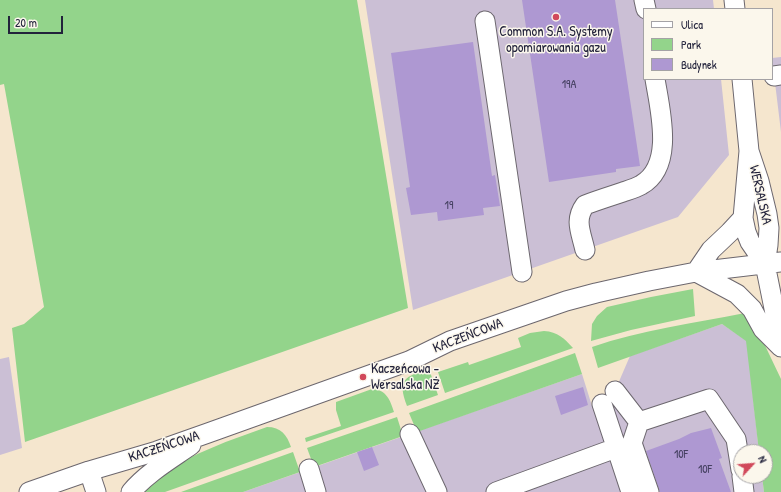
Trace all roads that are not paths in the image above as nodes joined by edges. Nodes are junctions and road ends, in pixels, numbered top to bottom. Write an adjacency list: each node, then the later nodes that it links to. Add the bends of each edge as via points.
1 (485, 21): 8 (street)
2 (655, 80): 6 (street, via 662,125 659,163 654,175 641,186 585,205 578,220)
3 (742, 80): 4 (street, WERSALSKA)
4 (749, 151): 5 (street, WERSALSKA); 7 (street, WERSALSKA, via 767,214 768,245)
5 (743, 218): 7 (street, WERSALSKA, via 750,242); 9 (street, via 711,250)
6 (585, 250)
7 (773, 263): 9 (street, KACZEŃCOWA); 10 (street, WERSALSKA)
8 (522, 272)
9 (696, 272): 11 (street, via 737,294 752,309 763,329); 13 (street, KACZEŃCOWA, via 603,291 551,306 450,341 408,361)
10 (781, 343)
11 (781, 347)
12 (639, 422): 15 (street, via 709,398); 16 (street, via 608,398); 26 (street, via 632,444)
13 (208, 433): 18 (street, KACZEŃCOWA); 21 (street)
14 (410, 434): 23 (street)
15 (737, 444)
16 (616, 448): 24 (street); 25 (street)
17 (309, 469): 22 (street)
18 (89, 471): 19 (street, KACZEŃCOWA); 20 (street)
19 (29, 492)
20 (96, 492)
21 (131, 492)
22 (316, 492)
23 (437, 492)
24 (496, 492)
25 (631, 492)
26 (649, 492)

